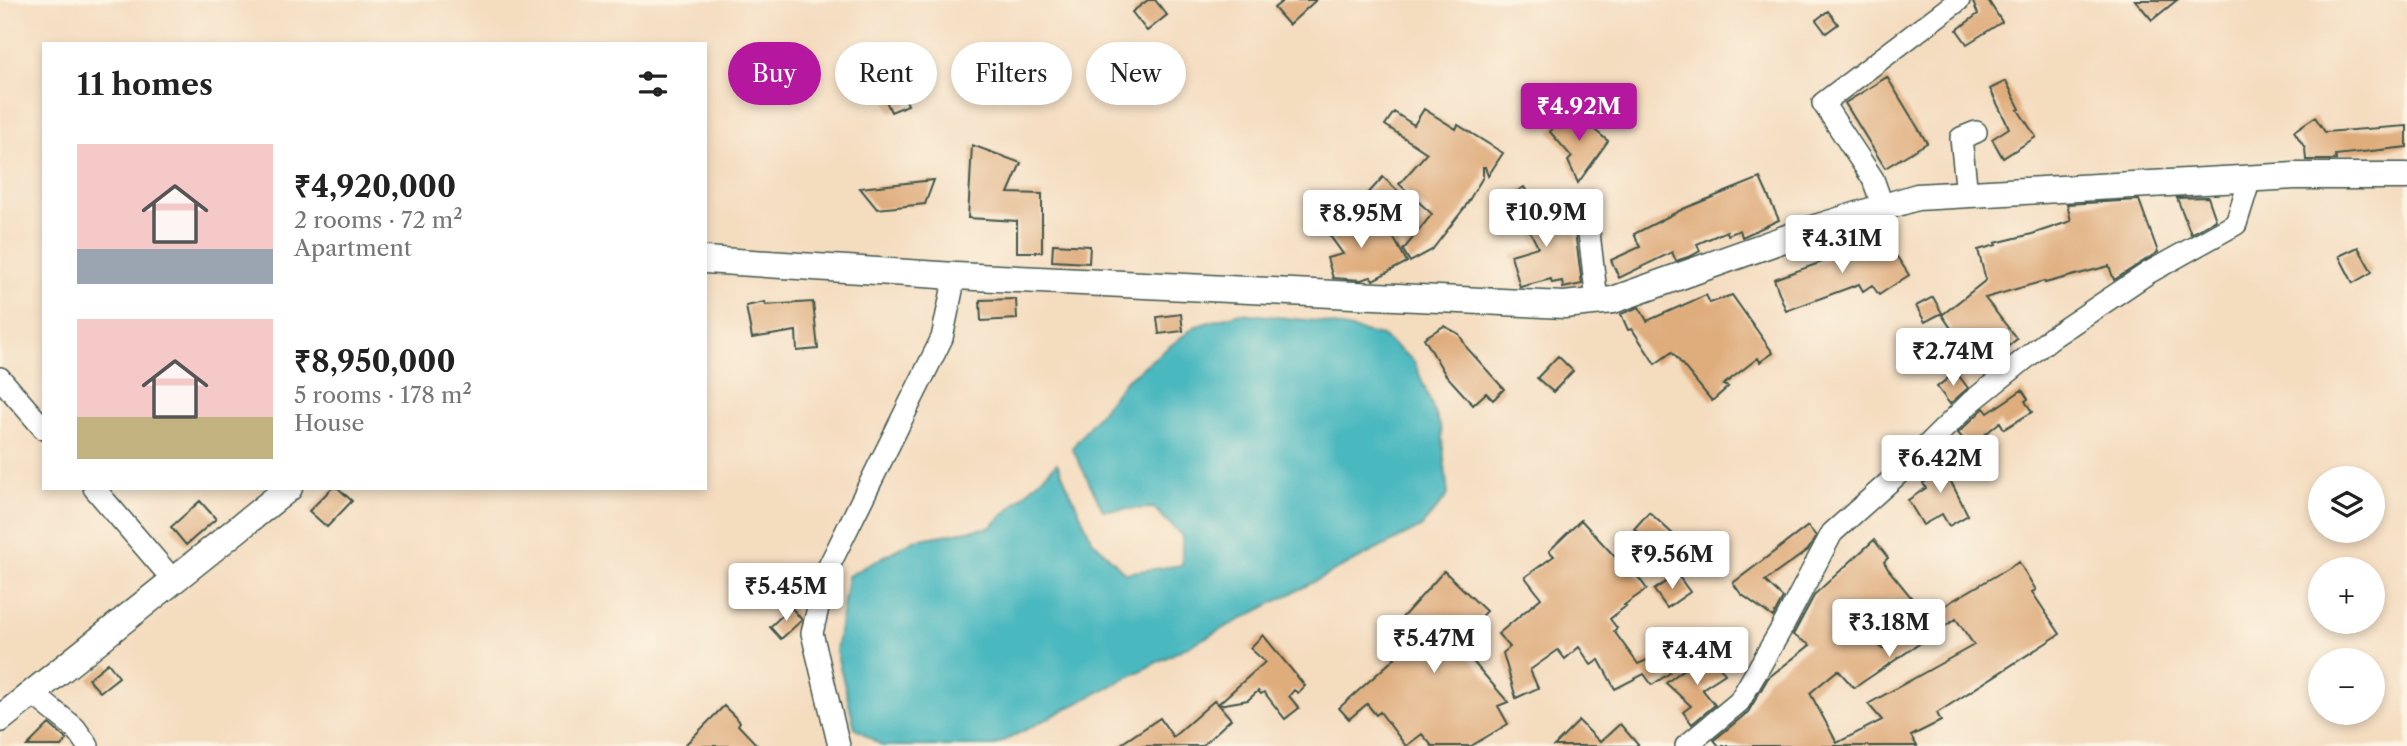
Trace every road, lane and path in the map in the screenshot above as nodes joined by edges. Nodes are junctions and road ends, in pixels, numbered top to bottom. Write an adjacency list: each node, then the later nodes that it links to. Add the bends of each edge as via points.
1 (1959, 0): 6 (street, via 1823,103 1873,179)
2 (1976, 132): 5 (street, via 1961,138)
3 (2407, 176): 4 (main road)
4 (2250, 179): 5 (main road); 20 (street, via 2236,224 2050,338 1971,402 1832,533 1739,702)
5 (1967, 194): 6 (main road, via 1917,197)
6 (1883, 207): 10 (main road, via 1613,300)
7 (1589, 233): 10 (street)
8 (707, 260): 9 (main road)
9 (955, 276): 10 (main road, via 1564,305); 19 (street, via 942,338 827,570 812,633)
10 (1597, 301)
11 (0, 378): 12 (street)
12 (42, 427)
13 (96, 490): 15 (street)
14 (287, 490): 15 (main road)
15 (174, 581): 16 (main road)
16 (32, 693): 17 (main road); 18 (street, via 75,728)
17 (1, 715)
18 (88, 746)
19 (839, 746)
20 (1686, 746)

